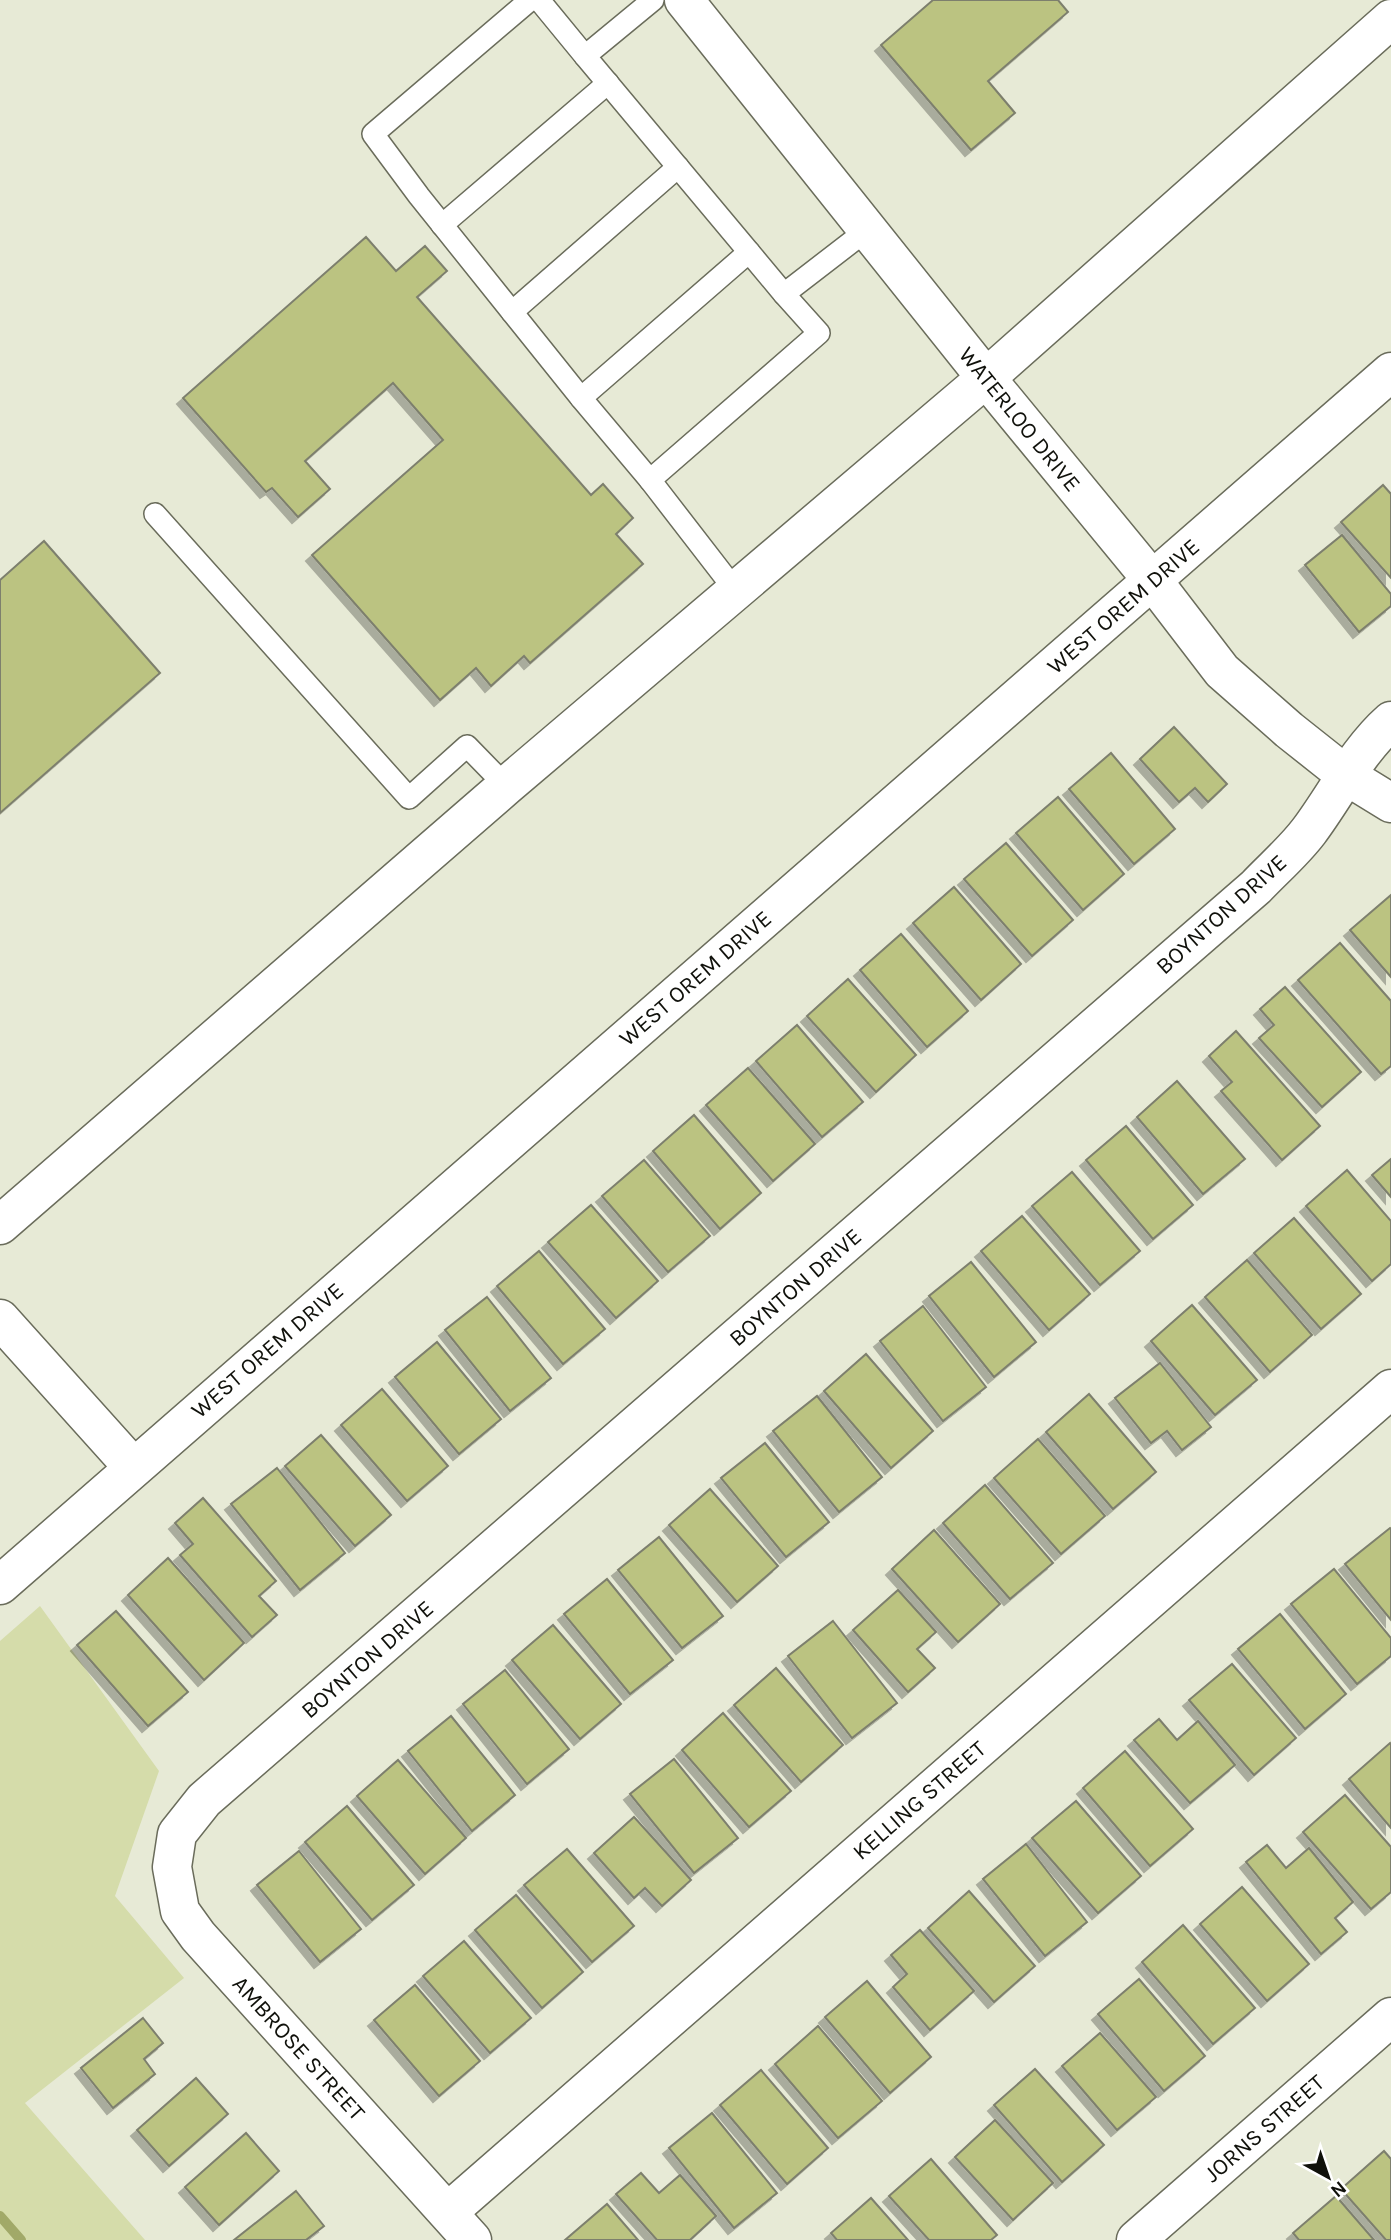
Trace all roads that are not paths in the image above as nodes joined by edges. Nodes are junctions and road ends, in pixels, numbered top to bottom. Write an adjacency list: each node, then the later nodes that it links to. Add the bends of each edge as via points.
1 (530, 0): 9 (lane, via 373,134)
2 (539, 0): 6 (lane)
3 (653, 0): 6 (lane)
4 (684, 0): 10 (street, WATERLOO DRIVE)
5 (1391, 19): 15 (street)
6 (585, 56): 7 (lane)
7 (608, 83): 8 (lane); 9 (lane)
8 (678, 167): 11 (lane); 13 (lane)
9 (442, 225): 13 (lane)
10 (867, 230): 12 (lane); 15 (street, WATERLOO DRIVE)
11 (749, 252): 12 (lane); 16 (lane)
12 (784, 294): 17 (lane, via 819,333)
13 (512, 312): 16 (lane)
14 (1391, 372): 19 (street, WEST OREM DRIVE)
15 (986, 378): 19 (street, WATERLOO DRIVE); 20 (street)
16 (581, 398): 17 (lane)
17 (650, 480): 20 (lane)
18 (155, 514): 23 (lane, via 409,798 467,746)
19 (1153, 581): 22 (street, WATERLOO DRIVE, via 1223,671); 28 (street, WEST OREM DRIVE)
20 (735, 590): 23 (street)
21 (1391, 721): 22 (street, BOYNTON DRIVE)
22 (1347, 776): 24 (street, WATERLOO DRIVE); 30 (street, BOYNTON DRIVE, via 1308,832 1256,887 204,1800)
23 (506, 786): 25 (street)
24 (1391, 803)
25 (0, 1225)
26 (0, 1319): 28 (street)
27 (1391, 1389): 32 (street, KELLING STREET)
28 (133, 1467): 29 (street, WEST OREM DRIVE)
29 (0, 1584)
30 (177, 1834): 32 (street, AMBROSE STREET, via 172,1867 180,1911 198,1936)
31 (1391, 2017): 33 (street, JORNS STREET)
32 (460, 2226)
33 (1136, 2240)

